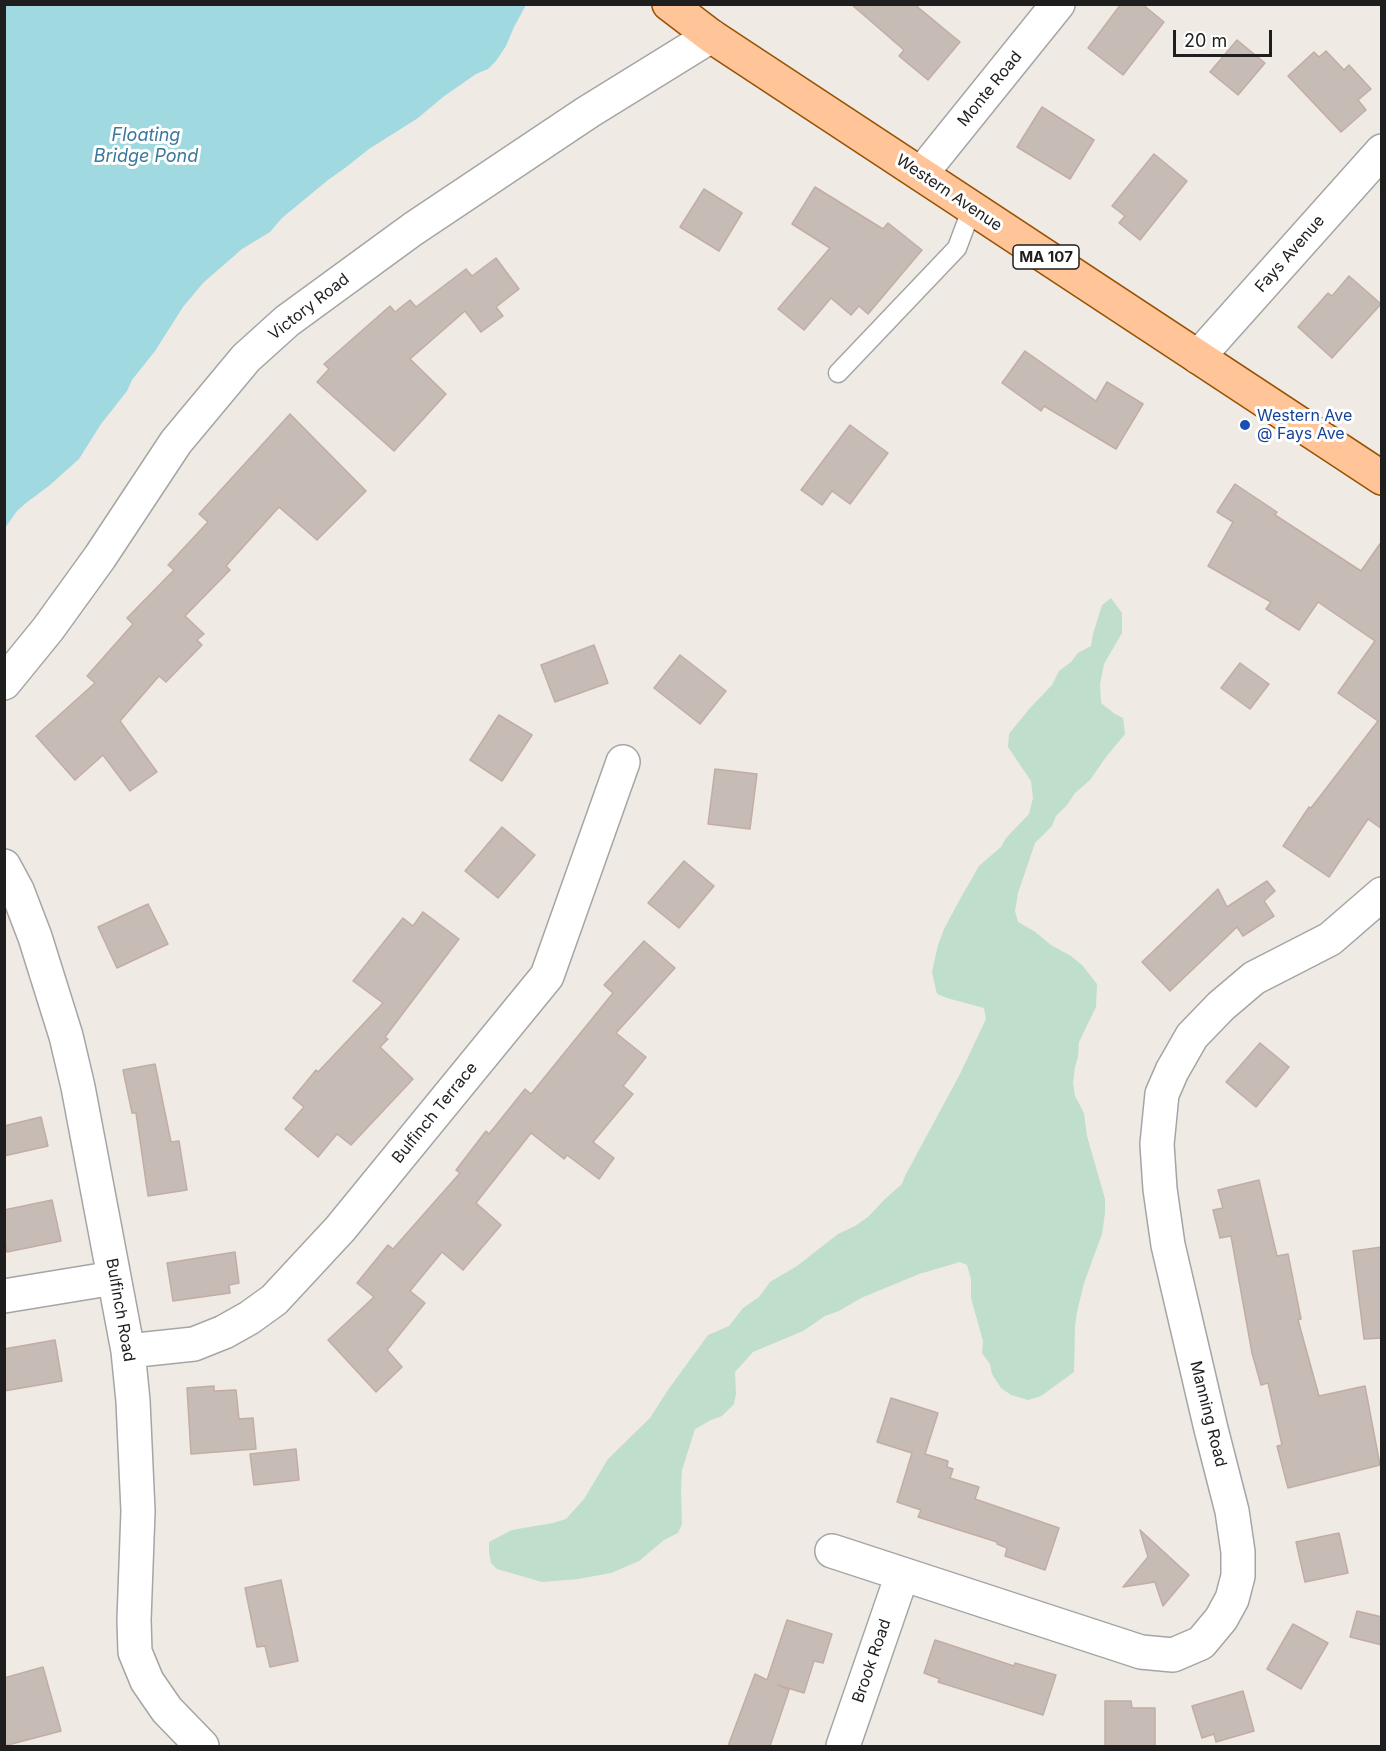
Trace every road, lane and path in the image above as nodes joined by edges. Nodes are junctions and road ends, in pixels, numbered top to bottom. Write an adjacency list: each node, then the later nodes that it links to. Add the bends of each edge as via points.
1 (669, 4): 3 (main road, Western Avenue / MA 107)
2 (1058, 4): 5 (street, Monte Road)
3 (711, 36): 5 (main road, Western Avenue / MA 107); 10 (street, Victory Road, via 588,112 413,229 287,321 246,358 176,442 100,557)
4 (1382, 151): 7 (street, Fays Avenue)
5 (921, 174): 6 (main road, Western Avenue / MA 107)
6 (972, 207): 7 (main road, Western Avenue / MA 107); 8 (lane, via 957,248)
7 (1198, 357): 9 (main road, Western Avenue / MA 107)
8 (838, 373)
9 (1382, 478)
10 (4, 682)
11 (623, 762): 16 (street, Bulfinch Terrace, via 547,976 340,1229 274,1300 249,1318 194,1344)
12 (4, 866): 14 (street, Bulfinch Road, via 35,937 66,1036)
13 (1382, 894): 18 (street, Manning Road, via 1330,939 1254,978 1221,1006 1192,1036 1162,1095 1157,1144 1168,1245 1232,1511 1238,1552 1238,1576 1221,1619 1201,1643 1182,1651 1141,1652)
14 (114, 1278): 15 (street); 16 (street, Bulfinch Road)
15 (4, 1296)
16 (128, 1351): 19 (street, Bulfinch Road, via 138,1511 135,1652 147,1681 167,1710)
17 (832, 1551): 18 (street, Manning Road)
18 (902, 1575): 20 (street, Brook Road)
19 (202, 1746)
20 (843, 1746)

